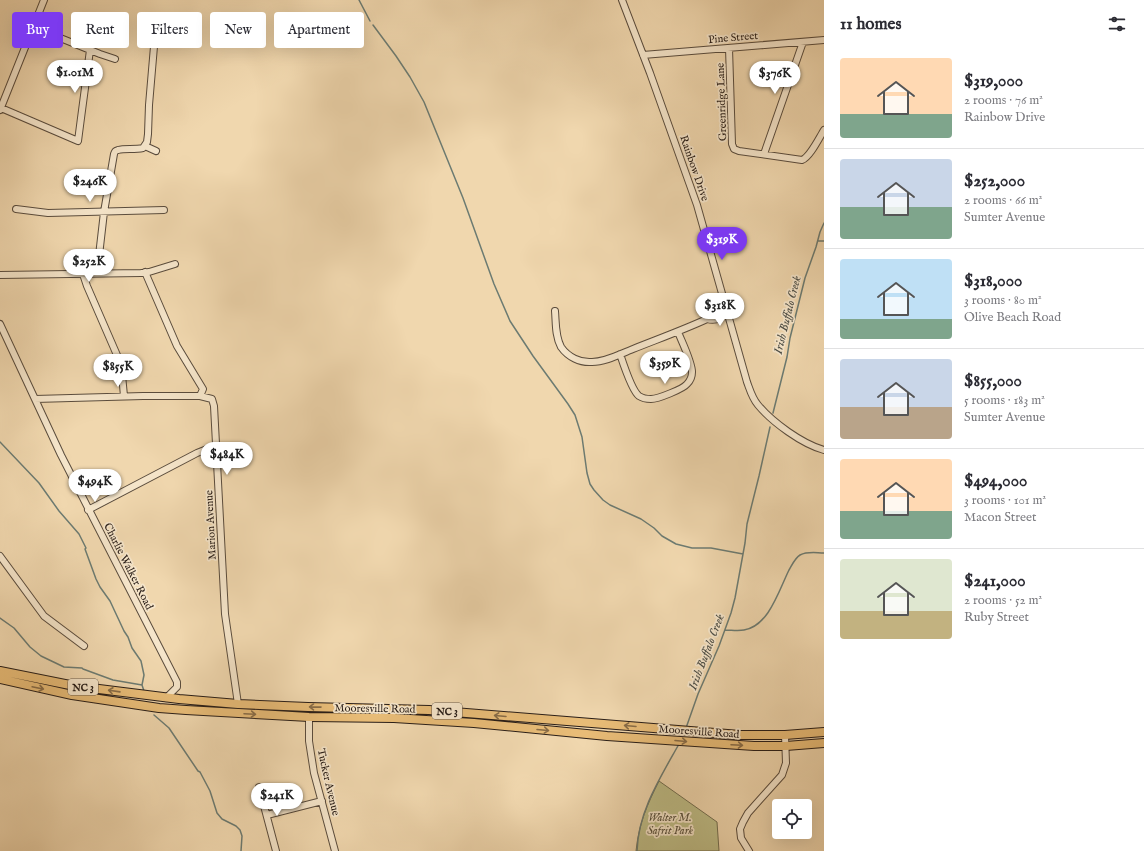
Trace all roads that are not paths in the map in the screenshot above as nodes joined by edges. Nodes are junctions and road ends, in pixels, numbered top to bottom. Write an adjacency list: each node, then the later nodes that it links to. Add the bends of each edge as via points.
1 (44, 0): 3 (street)
2 (622, 0): 11 (street, Rainbow Drive)
3 (39, 12)
4 (63, 39): 10 (street)
5 (824, 40): 6 (street, Pine Street)
6 (803, 42): 9 (street, Pine Street); 17 (street)
7 (25, 48): 13 (street)
8 (154, 48): 15 (street)
9 (729, 48): 11 (street, Pine Street); 17 (street, Greenridge Lane, via 732,144 734,149 739,151)
10 (90, 50): 12 (street); 13 (street, via 78,141)
11 (643, 55): 27 (street, Rainbow Drive, via 697,205)
12 (115, 59)
13 (0, 109)
14 (824, 130): 17 (street, Greenridge Lane, via 805,159)
15 (145, 146): 16 (street); 20 (street, via 135,150 115,151)
16 (156, 151)
17 (764, 154)
18 (16, 209): 20 (street, via 48,213)
19 (164, 210): 20 (street)
20 (104, 212): 24 (street)
21 (175, 264): 22 (street)
22 (145, 272): 24 (street); 32 (street, via 177,346 203,389)
23 (83, 274): 24 (street); 25 (street); 31 (street, via 120,362)
24 (97, 274)
25 (0, 275)
26 (555, 311): 30 (street, via 560,345 566,353 584,362 603,360)
27 (725, 312): 29 (street, via 722,317 707,319); 35 (street, Rainbow Drive, via 752,396 772,419 796,437)
28 (0, 324): 33 (street, Charlie Walker Road)
29 (678, 332): 30 (street); 30 (street, via 690,365 691,377 684,387 656,398 638,395)
30 (620, 354)
31 (124, 396): 32 (street); 33 (street)
32 (200, 396): 34 (street, Marion Avenue, via 213,402)
33 (35, 399): 36 (street, Charlie Walker Road)
34 (216, 446): 36 (street, via 196,453); 45 (street, Marion Avenue, via 225,614)
35 (824, 450)
36 (88, 510): 41 (street, Charlie Walker Road, via 177,682)
37 (0, 556): 38 (street, via 44,616)
38 (84, 646)
39 (0, 671): 42 (main road, Mooresville Road / NC 3, one-way to 39, via 75,686)
40 (0, 679): 44 (main road, Mooresville Road / NC 3, one-way to 44)
41 (177, 687): 42 (street); 43 (street, Charlie Walker Road)
42 (166, 698): 43 (main road, Mooresville Road / NC 3)
43 (179, 699): 44 (main road, via 169,704 124,699); 45 (main road, Mooresville Road / NC 3)
44 (118, 702): 47 (main road, Mooresville Road / NC 3)
45 (238, 704): 46 (main road, Mooresville Road / NC 3)
46 (249, 704): 47 (main road, via 239,707 188,706); 48 (main road, Mooresville Road / NC 3, one-way to 46)
47 (186, 710): 49 (main road, Mooresville Road / NC 3, one-way to 49)
48 (463, 713): 50 (main road); 52 (main road, Mooresville Road / NC 3, one-way to 48, via 703,733)
49 (309, 717): 50 (main road, Mooresville Road / NC 3); 56 (street, Tucker Avenue, via 314,773)
50 (461, 722): 54 (main road, Mooresville Road / NC 3, one-way to 54, via 607,736)
51 (824, 732): 52 (main road, Mooresville Road / NC 3)
52 (785, 735): 54 (street)
53 (824, 742): 54 (main road, Mooresville Road / NC 3)
54 (786, 746): 60 (street, via 786,763 782,775 748,813 740,829 741,838)
55 (259, 787): 57 (street)
56 (322, 802): 57 (street); 59 (street, Tucker Avenue)
57 (267, 815): 58 (street)
58 (276, 851)
59 (335, 851)
60 (749, 851)

